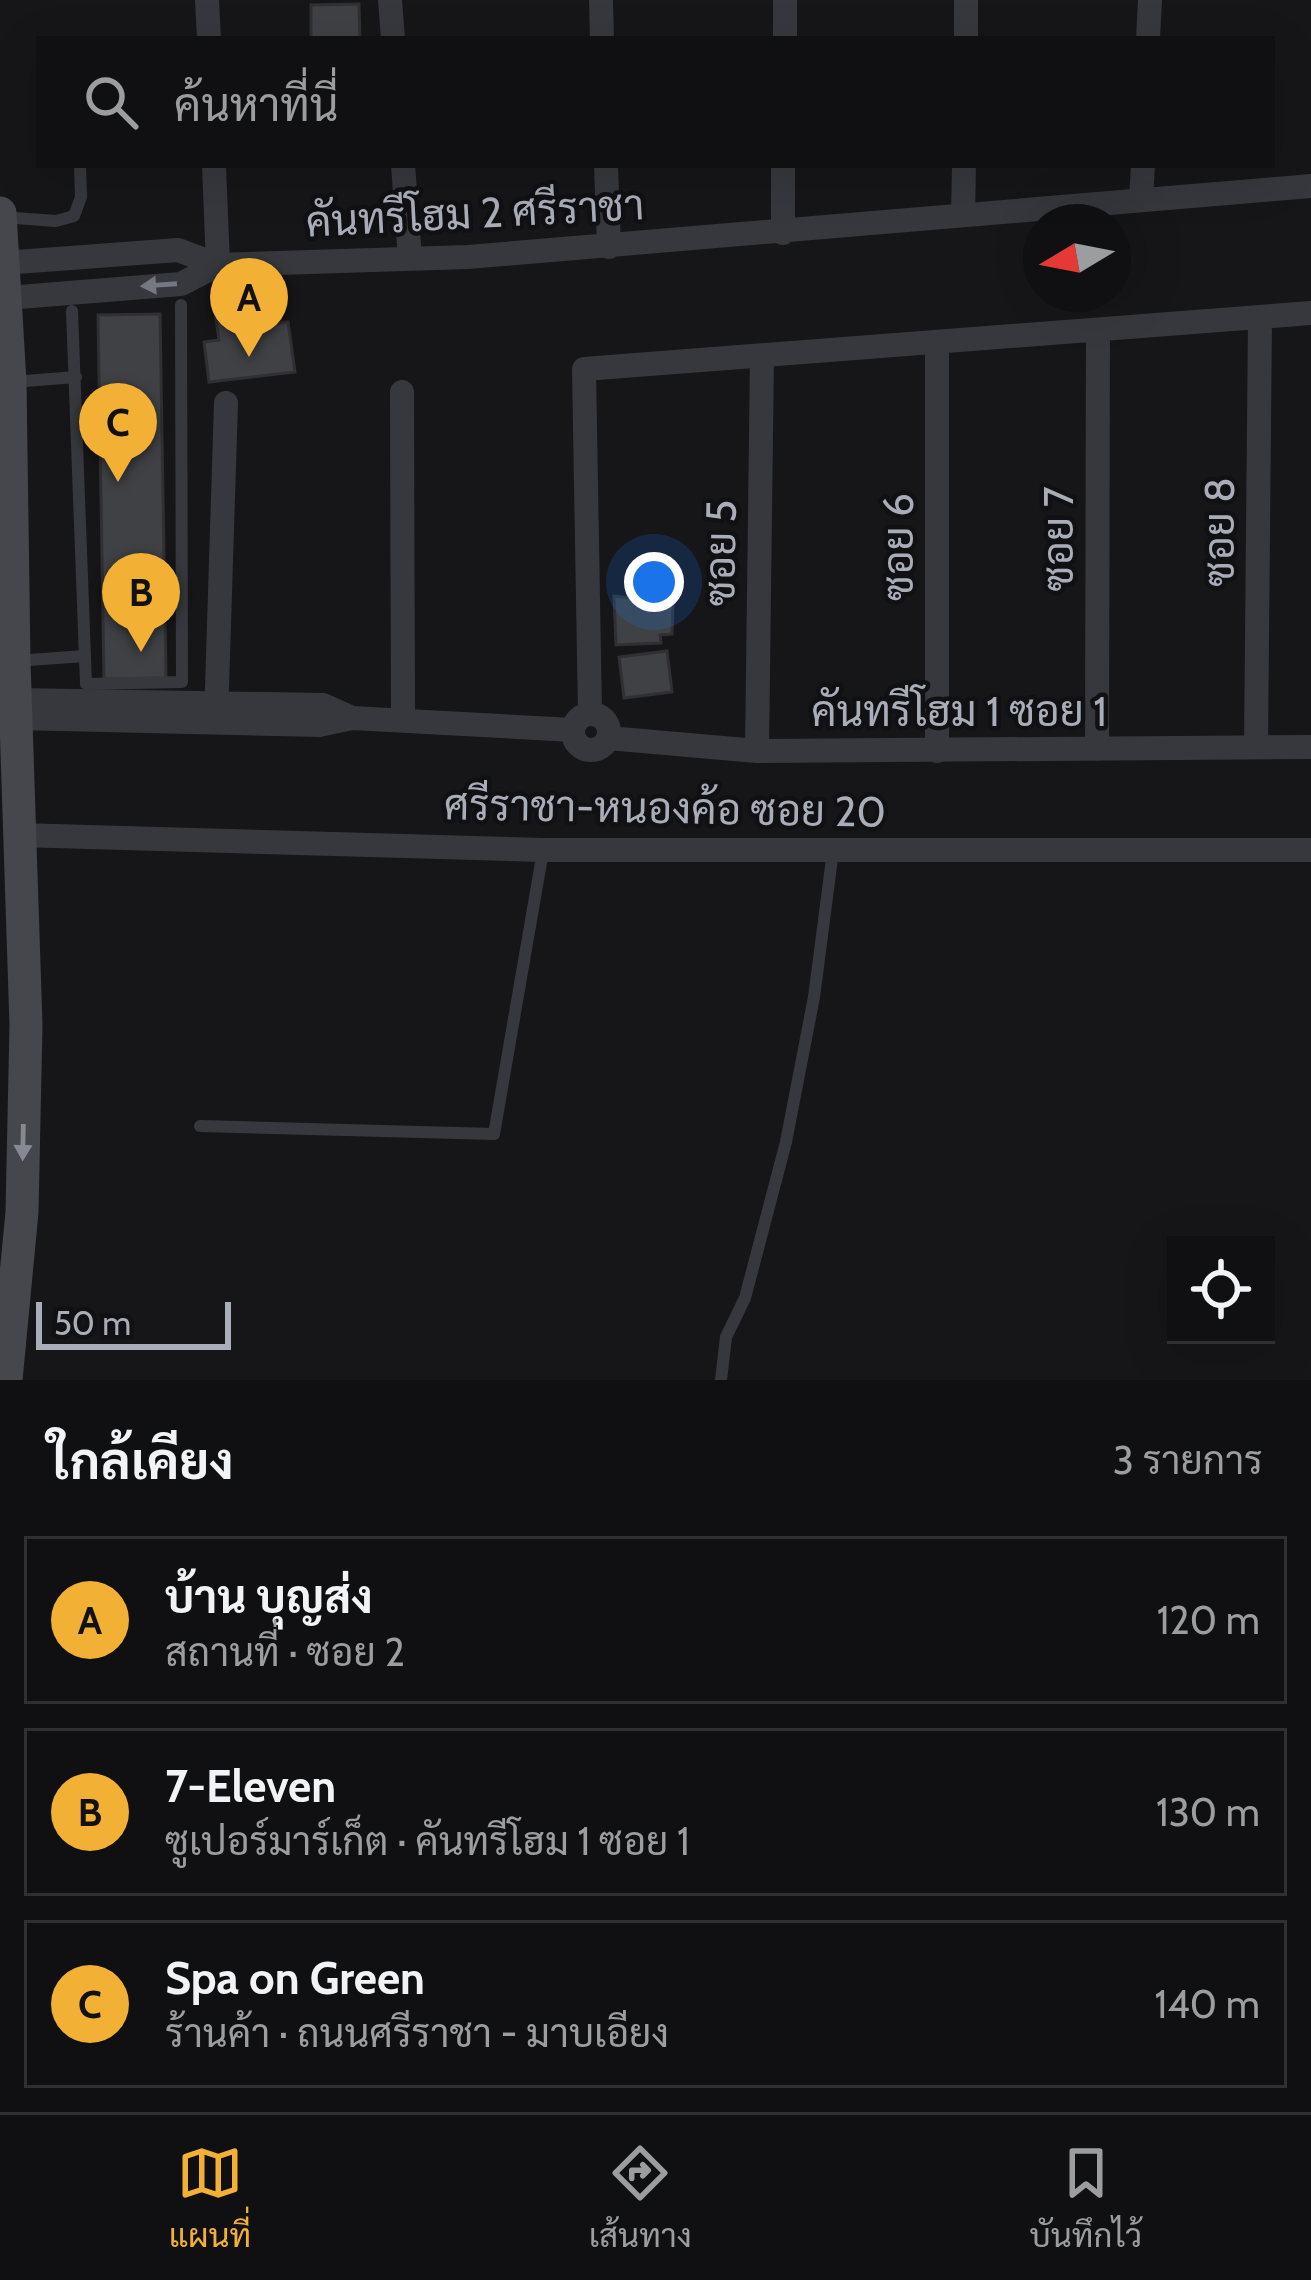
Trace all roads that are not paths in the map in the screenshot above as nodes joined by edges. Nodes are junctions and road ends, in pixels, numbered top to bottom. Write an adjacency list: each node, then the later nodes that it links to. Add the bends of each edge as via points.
1 (207, 0): 7 (street)
2 (390, 0): 8 (street)
3 (601, 0): 9 (street)
4 (785, 0): 10 (street)
5 (966, 0): 11 (street)
6 (1150, 0): 12 (street)
7 (209, 36)
8 (393, 36)
9 (602, 36)
10 (784, 36)
11 (966, 36)
12 (1148, 36)
13 (80, 168): 22 (lane, via 74,216)
14 (214, 168): 28 (street)
15 (403, 168): 26 (street)
16 (606, 168): 25 (street)
17 (783, 168): 24 (street)
18 (964, 168): 23 (street)
19 (1142, 168): 21 (street)
20 (1311, 186): 21 (street, คันทรีโฮม 2 ศรีราชา)
21 (1141, 200): 23 (street, คันทรีโฮม 2 ศรีราชา)
22 (0, 215): 27 (main road)
23 (963, 215): 24 (street, คันทรีโฮม 2 ศรีราชา)
24 (783, 233): 25 (street, คันทรีโฮม 2 ศรีราชา)
25 (609, 247): 26 (street, คันทรีโฮม 2 ศรีราชา)
26 (410, 259): 28 (street, คันทรีโฮม 2 ศรีราชา)
27 (3, 262): 28 (street, คันทรีโฮม 2 ศรีราชา, via 178,250); 29 (main road)
28 (218, 265): 29 (street, คันทรีโฮม 2 ศรีราชา, one-way to 29, via 181,284)
29 (7, 298): 38 (main road)
30 (181, 305): 41 (lane, via 182,682 86,684)
31 (72, 311): 37 (lane)
32 (1311, 313): 33 (street)
33 (1260, 317): 34 (street); 47 (street, ซอย 8)
34 (1098, 330): 35 (street); 49 (street, ซอย 7)
35 (937, 343): 36 (street); 51 (street, ซอย 6)
36 (762, 356): 46 (street, via 584,369); 50 (street, ซอย 5)
37 (76, 377): 38 (lane); 41 (lane)
38 (10, 382): 42 (main road)
39 (402, 392): 45 (street)
40 (226, 404): 44 (street)
41 (85, 656): 42 (lane)
42 (14, 661): 43 (main road)
43 (16, 709): 44 (street); 52 (main road)
44 (216, 712): 45 (street, via 323,705 352,718)
45 (403, 720): 46 (street)
46 (582, 722): 50 (street, คันทรีโฮม 1 ซอย 1, via 605,721 608,738)
47 (1256, 747): 48 (street, คันทรีโฮม 1 ซอย 1); 49 (street, คันทรีโฮม 1 ซอย 1)
48 (1311, 747)
49 (1097, 749): 51 (street, คันทรีโฮม 1 ซอย 1)
50 (757, 751): 51 (street, คันทรีโฮม 1 ซอย 1)
51 (937, 751)
52 (18, 835): 53 (street, ศรีราชา-หนองค้อ ซอย 20); 56 (main road)
53 (543, 850): 55 (street, ศรีราชา-หนองค้อ ซอย 20); 59 (lane, via 494,1134)
54 (1311, 850): 55 (street, ศรีราชา-หนองค้อ ซอย 20)
55 (833, 851): 61 (lane, via 786,1142 746,1298 726,1337)
56 (11, 948): 58 (main road)
57 (0, 994): 58 (main road)
58 (26, 1025): 60 (main road, one-way to 60, via 22,1212)
59 (200, 1126)
60 (6, 1380)
61 (721, 1380)

